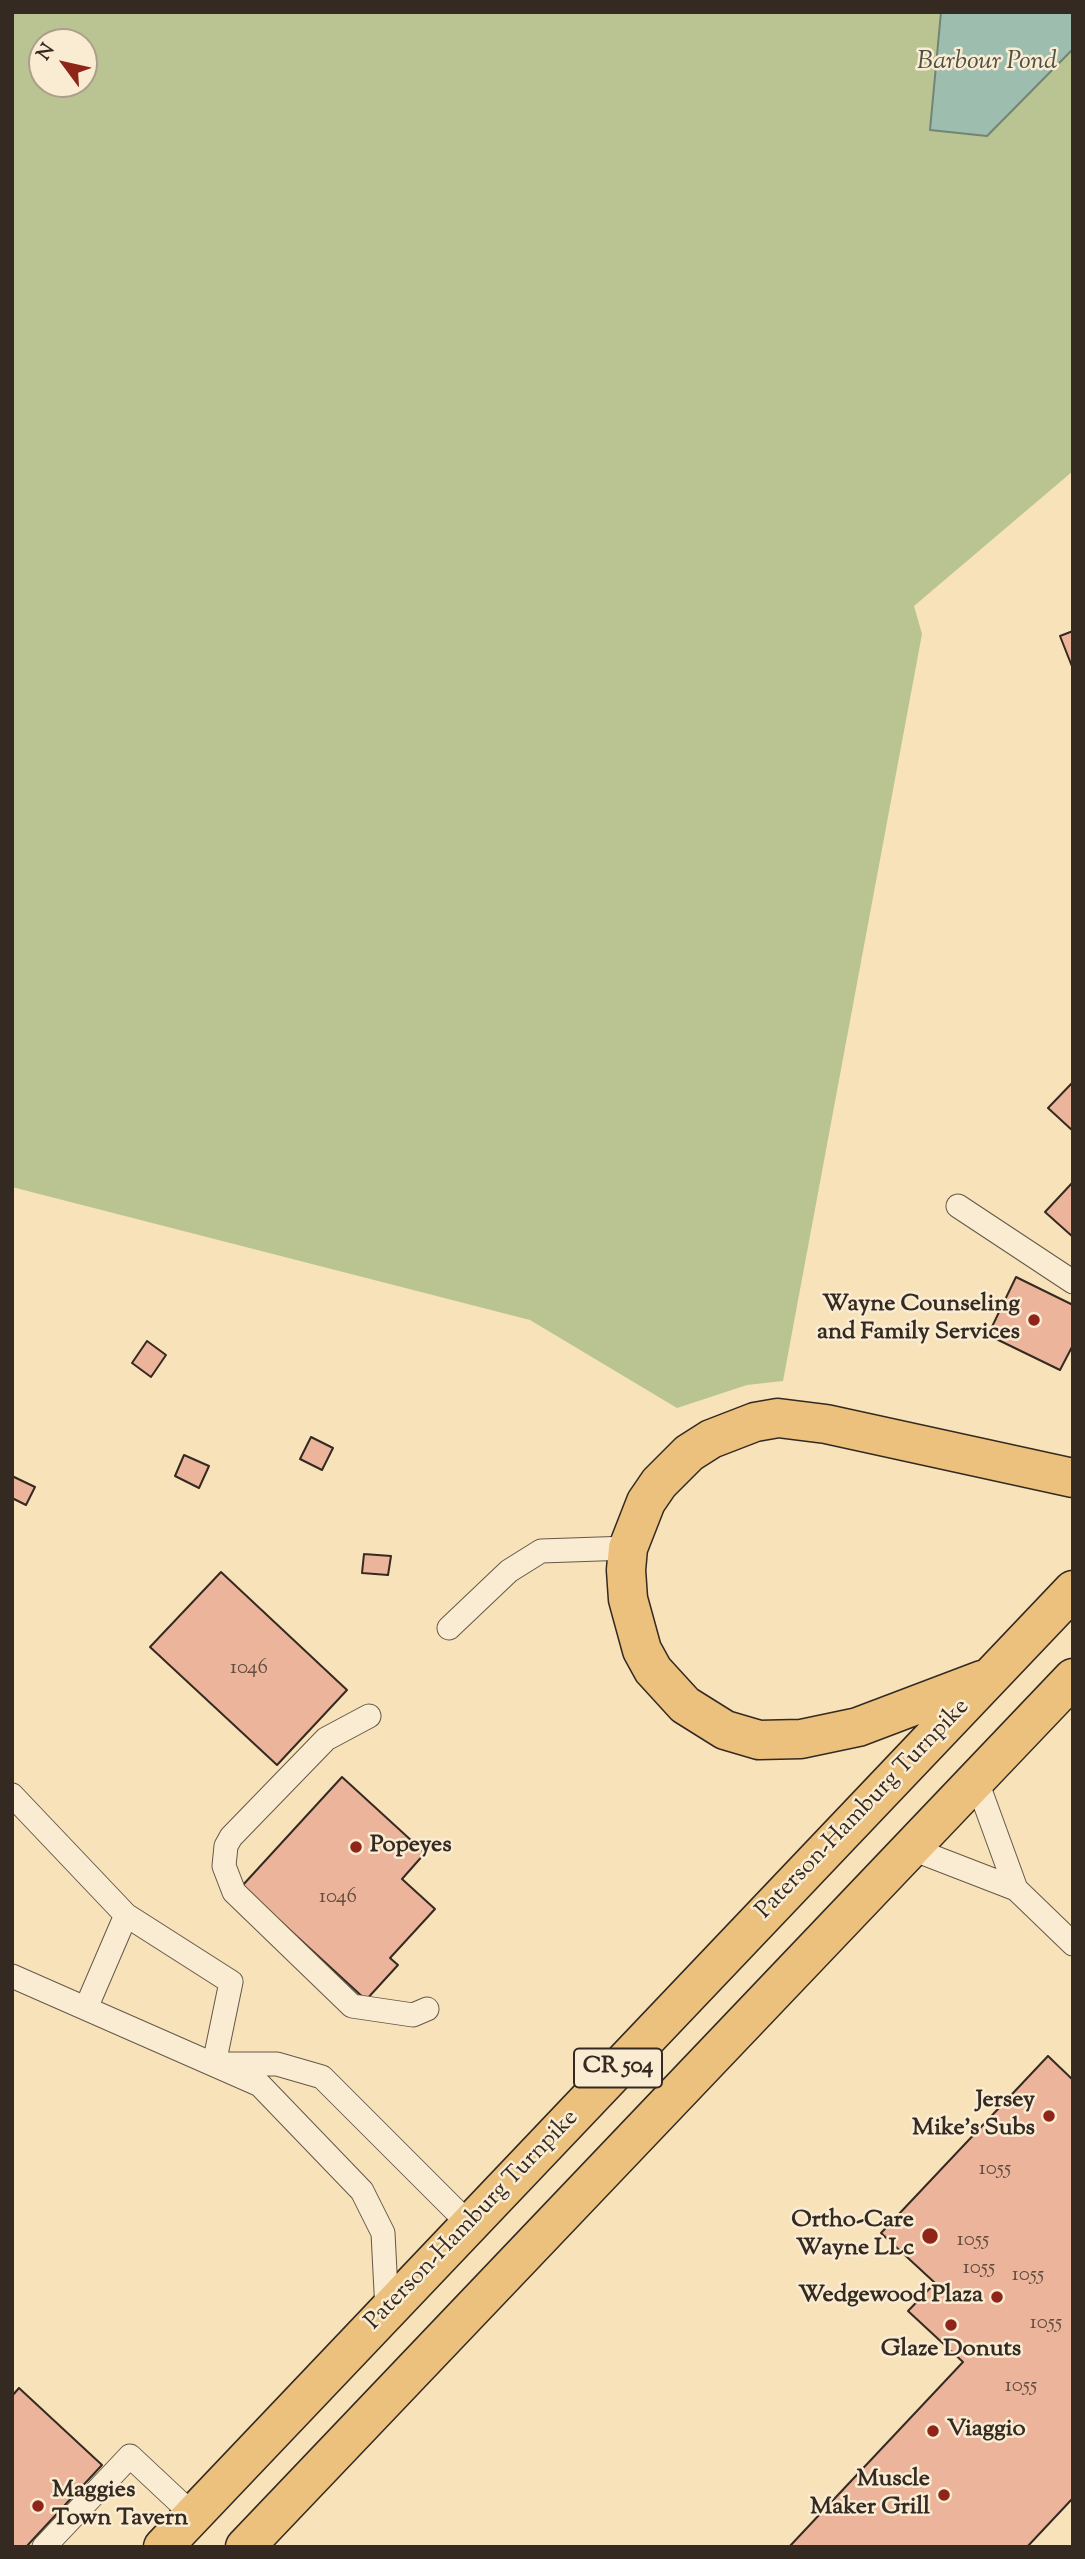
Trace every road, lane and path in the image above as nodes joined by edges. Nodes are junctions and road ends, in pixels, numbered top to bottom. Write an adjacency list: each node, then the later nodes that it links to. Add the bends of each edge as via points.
1 (958, 1206): 2 (lane)
2 (1073, 1282)
3 (1073, 1478): 4 (main road, via 827,1424 778,1418 744,1426 689,1453 646,1502)
4 (628, 1548): 6 (lane, via 541,1551 509,1571); 7 (main road, via 628,1599 642,1650 653,1670 685,1704 725,1730 759,1740 802,1739 858,1727)
5 (1073, 1590): 7 (main road, Paterson-Hamburg Turnpike / CR 504)
6 (449, 1628)
7 (991, 1677): 20 (main road, Paterson-Hamburg Turnpike / CR 504)
8 (1073, 1678): 10 (main road, CR 504)
9 (369, 1716): 18 (lane, via 326,1739 232,1837 224,1866 233,1892 352,2006 413,2015)
10 (976, 1779): 12 (main road, CR 504); 13 (lane)
11 (12, 1795): 14 (lane)
12 (910, 1848): 13 (lane); 25 (main road, CR 504)
13 (1016, 1889): 15 (lane)
14 (127, 1915): 17 (lane); 19 (lane, via 231,1982)
15 (1073, 1944)
16 (12, 1976): 17 (lane)
17 (86, 2008): 19 (lane)
18 (427, 2009)
19 (214, 2064): 20 (lane, via 277,2064 322,2077); 21 (lane, via 260,2085 348,2173 368,2201 383,2234)
20 (470, 2225): 21 (main road, Paterson-Hamburg Turnpike / CR 504)
21 (387, 2311): 22 (main road, Paterson-Hamburg Turnpike / CR 504)
22 (193, 2515): 23 (lane, via 130,2456); 24 (main road, Paterson-Hamburg Turnpike / CR 504)
23 (44, 2547)
24 (163, 2547)
25 (246, 2547)

